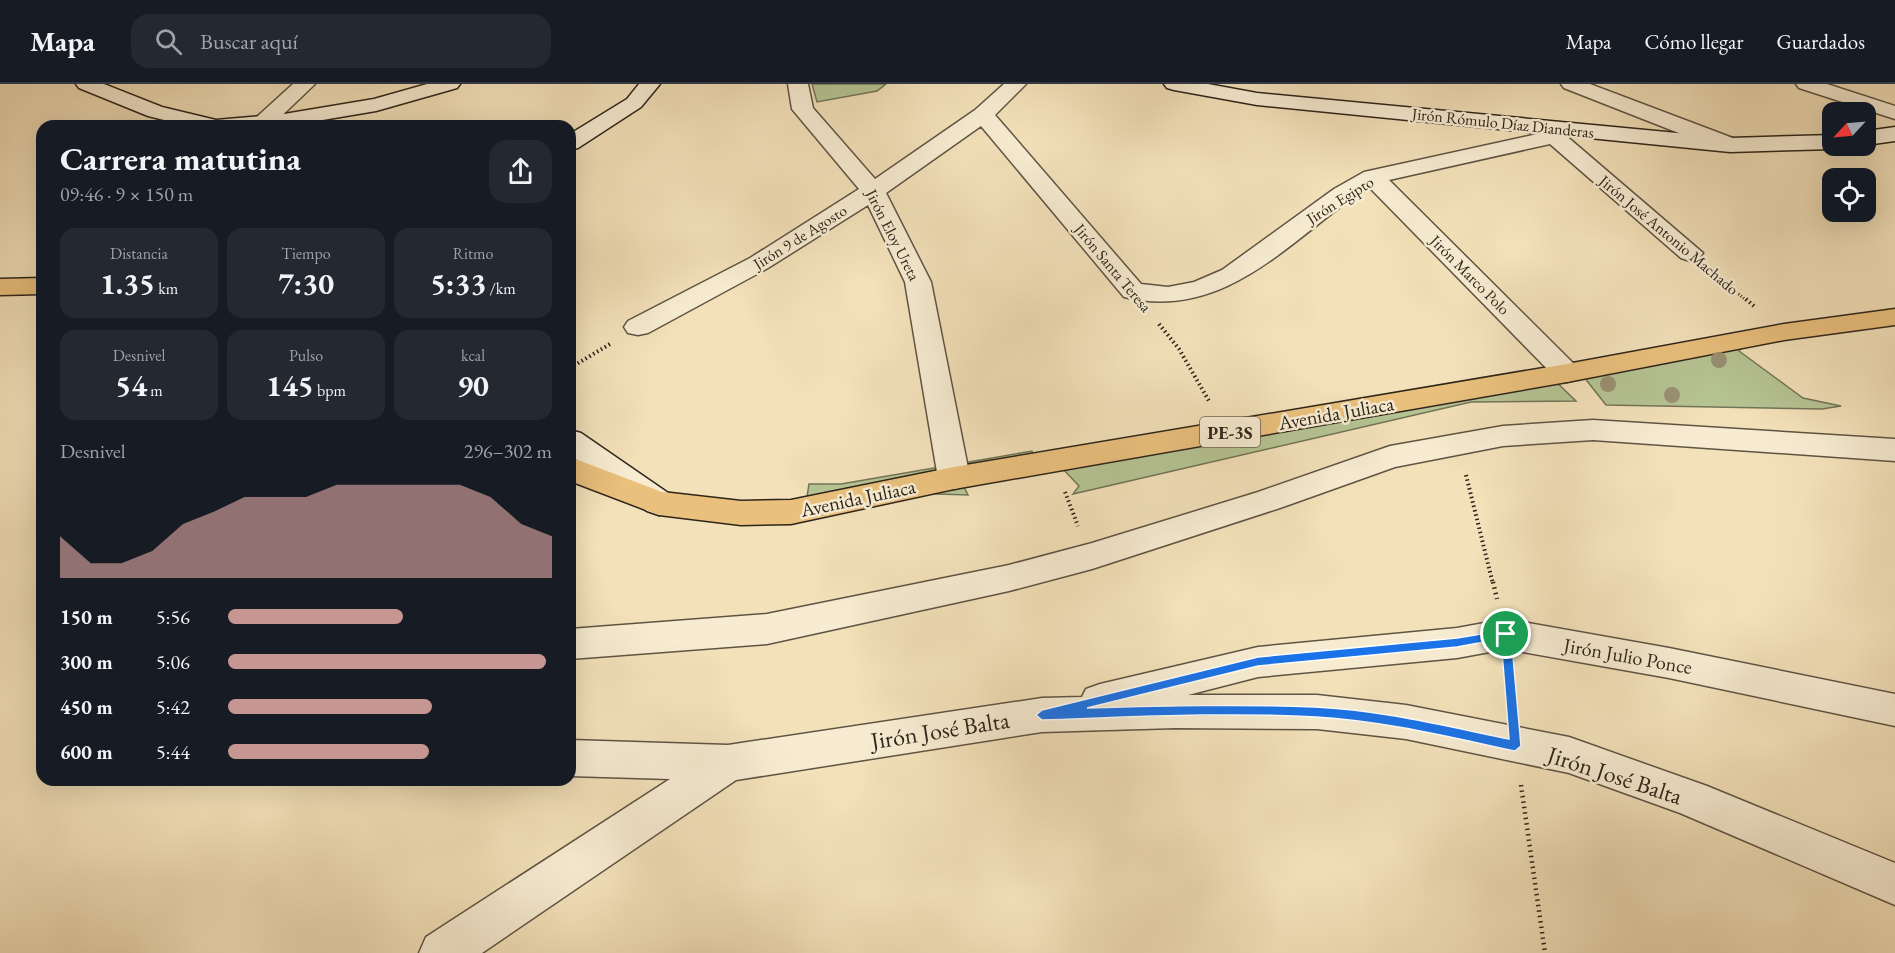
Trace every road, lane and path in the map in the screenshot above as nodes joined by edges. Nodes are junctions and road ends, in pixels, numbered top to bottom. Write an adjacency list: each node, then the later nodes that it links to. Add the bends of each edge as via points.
1 (86, 84): 12 (street)
2 (305, 84): 13 (street)
3 (450, 84): 14 (street, via 376,105)
4 (650, 84): 18 (street, via 634,103)
5 (798, 84): 22 (street, Jirón Eloy Ureta, via 803,109)
6 (1016, 84): 11 (street, Jirón 9 de Agosto)
7 (1174, 84): 15 (street, Jirón Rómulo Díaz Dianderas, via 1257,99)
8 (1571, 84): 20 (street)
9 (1806, 84): 10 (street)
10 (1895, 113)
11 (982, 115): 22 (street, Jirón 9 de Agosto); 26 (street, Jirón Santa Teresa)
12 (182, 120)
13 (265, 120)
14 (285, 120)
15 (1553, 133): 20 (street, Jirón Rómulo Díaz Dianderas); 21 (street, Jirón Egipto); 23 (street, Jirón José Antonio Machado)
16 (1895, 134): 17 (street)
17 (1876, 137)
18 (576, 139)
19 (1822, 142): 20 (street, Jirón Rómulo Díaz Dianderas)
20 (1730, 145)
21 (1373, 177): 26 (street, Jirón Egipto, via 1210,288 1152,296); 31 (street, Jirón Marco Polo)
22 (873, 191): 28 (street, Jirón 9 de Agosto, via 759,263); 37 (street, Jirón Eloy Ureta, via 918,282)
23 (1690, 253): 29 (path, Jirón José Antonio Machado)
24 (36, 286): 25 (highway)
25 (0, 287)
26 (1133, 291): 32 (path, Jirón Santa Teresa, via 1179,349)
27 (1895, 317): 29 (highway, Avenida Juliaca / PE-3S)
28 (638, 327): 30 (path)
29 (1784, 332): 31 (highway, Avenida Juliaca / PE-3S)
30 (576, 364)
31 (1568, 373): 32 (highway, Avenida Juliaca / PE-3S)
32 (1227, 432): 37 (highway, Avenida Juliaca / PE-3S)
33 (576, 444): 39 (street)
34 (1458, 444): 35 (street, via 1593,429); 40 (street, via 1390,457); 41 (path)
35 (1895, 450)
36 (576, 470): 39 (highway, Avenida Juliaca / PE-3S)
37 (954, 478): 39 (highway, Avenida Juliaca / PE-3S, via 791,512 741,513)
38 (1072, 486): 40 (path, via 1064,494)
39 (659, 503)
40 (1092, 556): 42 (street, via 1009,578 767,629)
41 (1506, 634): 43 (street, Jirón Julio Ponce); 44 (street, Jirón Julio Ponce, via 1457,643 1258,662); 45 (path)
42 (576, 644)
43 (1895, 710)
44 (1042, 715): 45 (street, Jirón José Balta, via 1317,712 1406,722); 47 (street, Jirón José Balta)
45 (1515, 746): 48 (street, Jirón José Balta, via 1569,755 1692,799); 50 (path)
46 (576, 758): 47 (street, Jirón José Balta)
47 (728, 763): 49 (street)
48 (1895, 884)
49 (442, 953)
50 (1545, 953)

